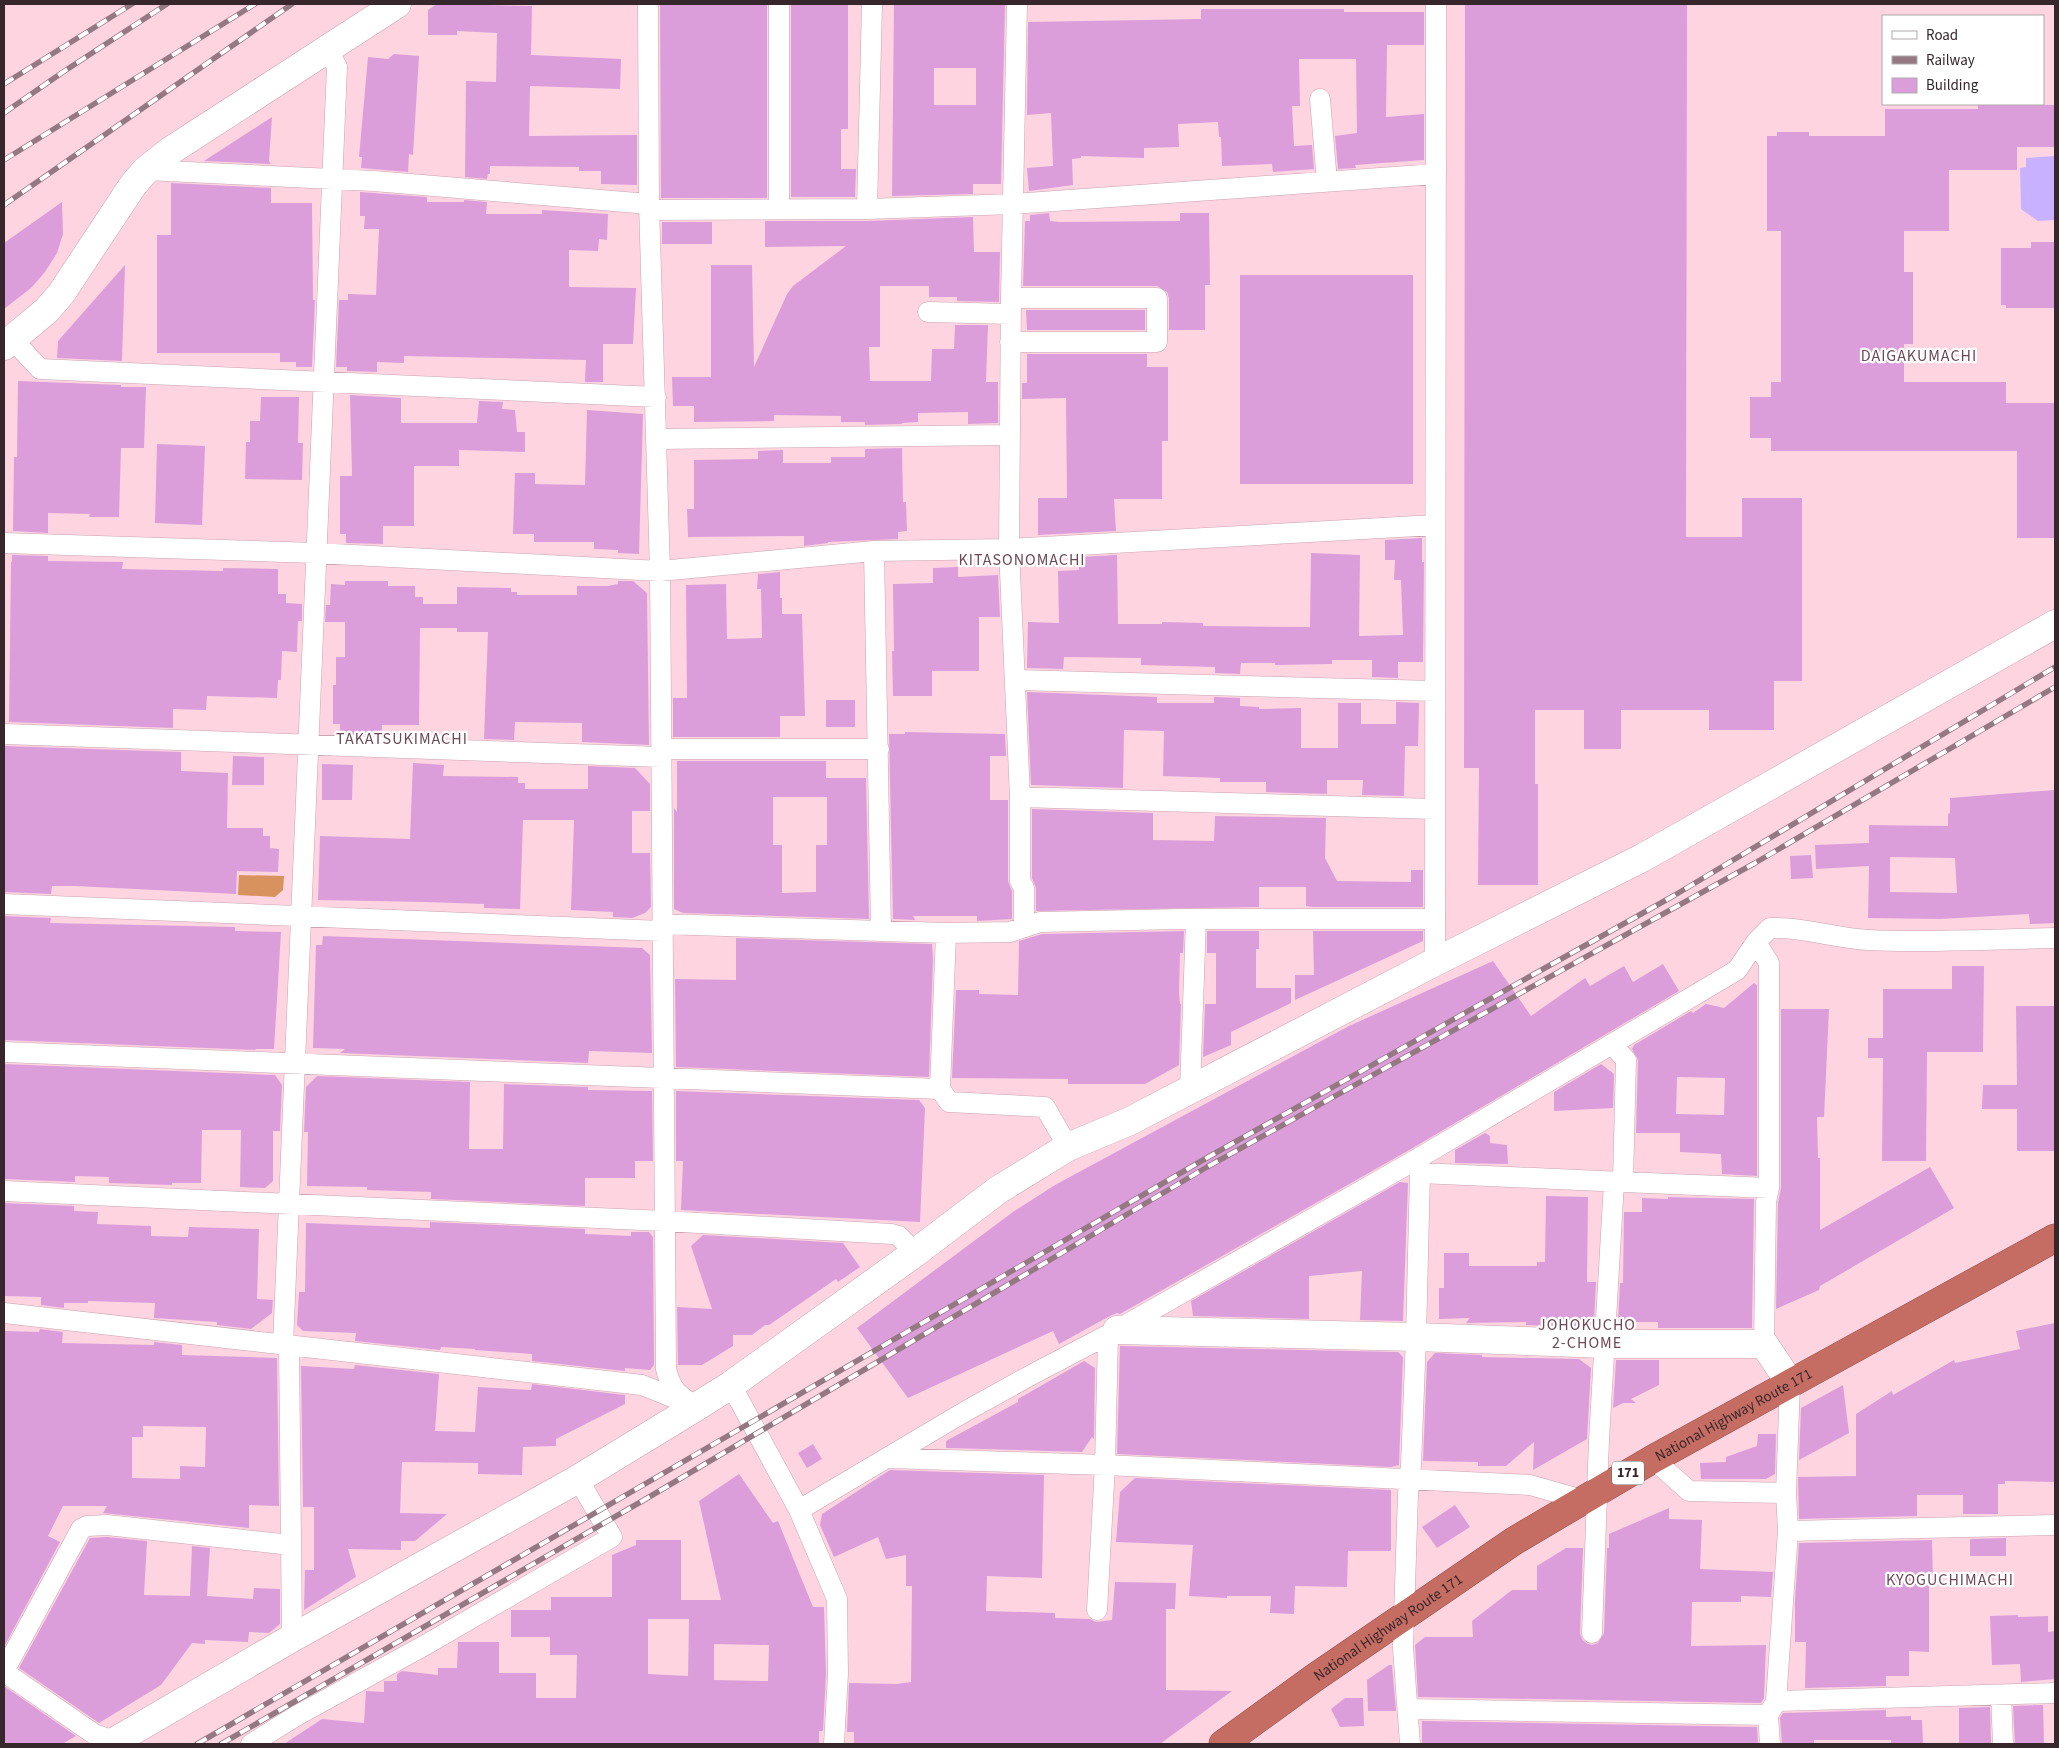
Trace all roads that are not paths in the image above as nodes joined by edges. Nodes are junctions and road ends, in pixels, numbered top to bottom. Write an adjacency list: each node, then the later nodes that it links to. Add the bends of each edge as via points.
1 (397, 4): 7 (street)
2 (648, 4): 14 (street)
3 (779, 4): 15 (street)
4 (872, 4): 16 (street)
5 (1018, 4): 13 (street)
6 (1436, 4): 10 (street)
7 (328, 50): 9 (street, via 170,151); 11 (street, via 336,67)
8 (1320, 99): 12 (street)
9 (146, 170): 11 (street); 20 (street, via 124,196 61,294)
10 (1436, 174): 12 (street); 25 (street)
11 (332, 180): 14 (street, via 374,181); 21 (street)
12 (1327, 182): 13 (street)
13 (1013, 204): 16 (street); 17 (street)
14 (649, 207): 15 (street); 22 (street)
15 (779, 209): 16 (street)
16 (867, 209)
17 (1011, 306): 18 (street); 19 (street); 19 (street, via 1157,298 1157,342)
18 (928, 312)
19 (1010, 342): 23 (street)
20 (8, 343): 21 (street, via 40,369)
21 (322, 382): 22 (street); 29 (street)
22 (656, 397): 24 (street)
23 (1009, 435): 24 (street); 27 (street)
24 (657, 439): 30 (street)
25 (1436, 525): 27 (street); 33 (street)
26 (4, 543): 29 (street)
27 (1009, 549): 28 (street); 32 (street)
28 (874, 552): 30 (street); 36 (street)
29 (315, 553): 30 (street); 35 (street)
30 (660, 571): 37 (street)
31 (2055, 624): 50 (street, via 1642,858)
32 (1014, 680): 33 (street); 38 (street)
33 (1436, 691): 39 (street)
34 (4, 734): 35 (street)
35 (307, 745): 37 (street); 41 (street)
36 (879, 749): 37 (street); 46 (street)
37 (662, 753): 44 (street)
38 (1020, 797): 39 (street); 45 (street, via 1020,881 1024,888)
39 (1436, 809): 43 (street)
40 (4, 904): 41 (street)
41 (300, 916): 44 (street); 53 (street)
42 (1196, 919): 43 (street); 45 (street, via 1040,922); 56 (street)
43 (1436, 920): 50 (street)
44 (662, 927): 46 (street); 54 (street)
45 (1024, 927): 47 (street, via 1010,932)
46 (881, 931): 47 (street)
47 (946, 934): 55 (street)
48 (2055, 938): 49 (street, via 1869,940 1798,928 1770,928)
49 (1756, 942): 51 (street, via 1737,970); 60 (street, via 1769,964)
50 (1436, 962): 56 (street)
51 (1612, 1044): 58 (street); 59 (street, via 1626,1060)
52 (4, 1052): 53 (street)
53 (294, 1064): 54 (street); 62 (street)
54 (663, 1078): 55 (street); 63 (street)
55 (940, 1089): 57 (street, via 949,1102 1045,1107)
56 (1190, 1090): 57 (street)
57 (1068, 1147): 65 (street, via 998,1190)
58 (1419, 1166): 59 (street); 67 (street); 68 (street)
59 (1619, 1182): 60 (street); 69 (street)
60 (1769, 1188): 70 (street, via 1766,1202)
61 (4, 1191): 62 (street)
62 (289, 1204): 63 (street); 71 (street)
63 (664, 1221): 65 (street, via 892,1234 899,1236); 74 (street, via 666,1369 670,1385)
64 (2055, 1238): 72 (highway, National Highway Route 171 / 171)
65 (915, 1252): 73 (street)
66 (4, 1314): 71 (street)
67 (1113, 1333): 68 (street); 75 (street, via 1033,1374); 77 (street)
68 (1416, 1337): 69 (street); 79 (street)
69 (1605, 1344): 70 (street); 81 (street)
70 (1764, 1344): 72 (street)
71 (286, 1345): 74 (street, via 642,1385); 85 (street)
72 (1790, 1383): 76 (highway, National Highway Route 171 / 171); 80 (street)
73 (730, 1385): 74 (street); 82 (street)
74 (696, 1406): 78 (street)
75 (887, 1458): 77 (street); 82 (street)
76 (1653, 1459): 80 (street, via 1689,1491); 81 (highway, National Highway Route 171 / 171)
77 (1105, 1465): 79 (street); 86 (street)
78 (578, 1479): 89 (street); 96 (street, via 612,1537)
79 (1410, 1480): 81 (street, via 1530,1486); 87 (street)
80 (1786, 1493): 84 (street)
81 (1590, 1496): 87 (highway, National Highway Route 171 / 171, via 1514,1541); 88 (street)
82 (799, 1510): 97 (street, via 837,1599 838,1674)
83 (2055, 1525): 84 (street)
84 (1788, 1531): 93 (street)
85 (292, 1545): 89 (street); 90 (street, via 107,1525 87,1526 81,1530)
86 (1097, 1610)
87 (1405, 1616): 94 (street, via 1403,1648); 98 (highway, National Highway Route 171 / 171)
88 (1592, 1633)
89 (292, 1638): 95 (street)
90 (4, 1671): 95 (street, via 94,1734)
91 (2055, 1693): 92 (street)
92 (2001, 1695): 93 (street); 101 (street)
93 (1772, 1708): 94 (street); 100 (street)
94 (1408, 1709): 99 (street)
95 (115, 1743)
96 (251, 1744)
97 (834, 1744)
98 (1223, 1744)
99 (1410, 1744)
100 (1770, 1744)
101 (2003, 1744)

